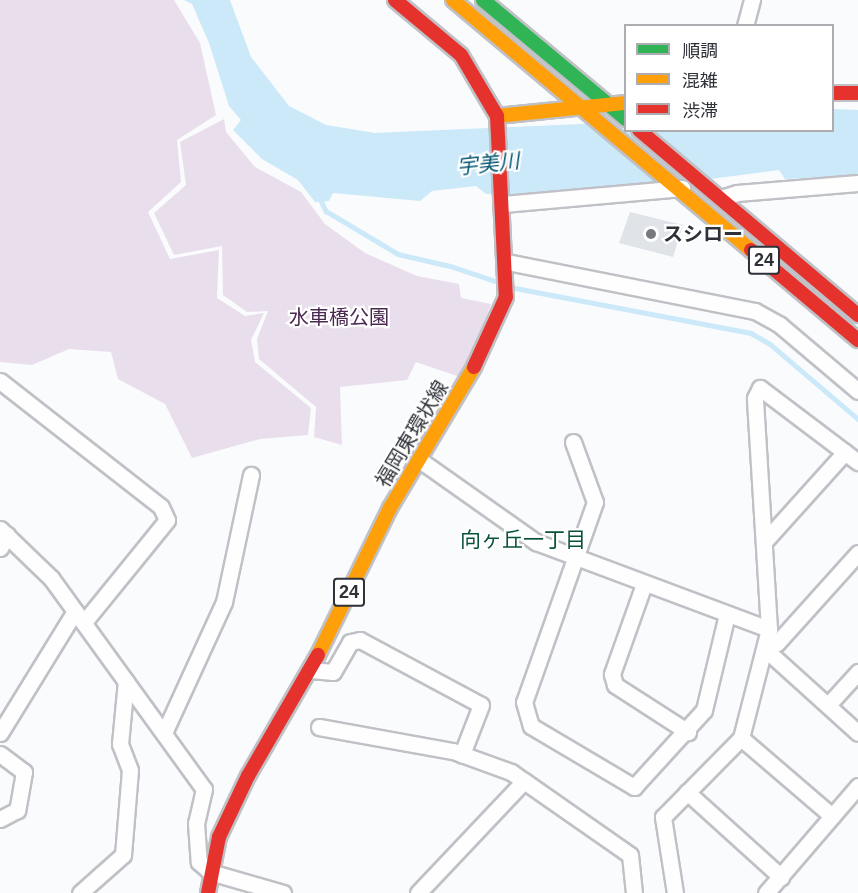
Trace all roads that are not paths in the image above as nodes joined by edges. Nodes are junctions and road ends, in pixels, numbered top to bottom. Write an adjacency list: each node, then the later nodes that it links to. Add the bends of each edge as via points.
1 (395, 0): 14 (main road, 福岡東環状線 / 24, via 461,55)
2 (453, 0): 12 (main road, 24)
3 (483, 0): 6 (main road)
4 (509, 0): 6 (street)
5 (752, 0): 7 (street)
6 (498, 12): 11 (main road)
7 (746, 24)
8 (834, 93): 9 (main road)
9 (858, 93)
10 (624, 103): 11 (main road)
11 (607, 104): 12 (main road); 13 (main road)
12 (582, 107): 14 (main road); 17 (main road, 24)
13 (624, 117)
14 (497, 121): 19 (main road, 福岡東環状線 / 24)
15 (641, 132): 18 (main road, 24)
16 (858, 183): 18 (street, via 737,193)
17 (677, 184): 19 (street); 22 (main road, 24)
18 (721, 198): 21 (main road, 24)
19 (502, 200): 20 (main road, 福岡東環状線 / 24)
20 (506, 266): 24 (street, via 755,311 780,325); 27 (main road, 福岡東環状線 / 24, via 506,297 495,329)
21 (858, 315)
22 (858, 340)
23 (0, 381): 36 (street, via 161,507 167,520)
24 (858, 391)
25 (573, 442): 33 (street, via 596,502)
26 (845, 452): 28 (street); 31 (street); 31 (street, via 760,388 755,398)
27 (421, 461): 33 (street, via 536,542); 39 (main road, 福岡東環状線 / 24, via 381,526)
28 (858, 462)
29 (251, 476): 46 (street, via 224,602)
30 (2, 537): 36 (street, via 51,578)
31 (764, 542): 37 (street)
32 (858, 553): 38 (street, via 777,643)
33 (575, 559): 34 (street); 44 (street, via 524,702 531,726 634,787)
34 (644, 584): 35 (street); 44 (street, via 612,674 615,686)
35 (728, 614): 37 (street); 44 (street, via 704,710)
36 (80, 616): 41 (street); 45 (street)
37 (769, 629): 38 (street)
38 (765, 649): 42 (street); 48 (street)
39 (311, 670): 50 (street, via 333,672 350,642 360,640 481,705); 56 (main road, 福岡東環状線 / 24, via 248,776 219,837)
40 (858, 672): 42 (street)
41 (126, 681): 46 (street); 58 (street, via 120,744 130,770 123,855)
42 (828, 705): 47 (street)
43 (319, 727): 50 (street)
44 (688, 732)
45 (0, 733)
46 (164, 733): 56 (street, via 204,789 195,845 199,862)
47 (858, 733)
48 (741, 738): 53 (street); 54 (street)
49 (0, 754): 55 (street, via 24,772 17,810)
50 (462, 754): 51 (street, via 511,772)
51 (524, 781): 61 (street); 62 (street, via 630,855)
52 (858, 786): 54 (street)
53 (687, 792): 57 (street); 63 (street, via 663,817)
54 (832, 816): 57 (street)
55 (0, 819)
56 (210, 872): 59 (main road, 福岡東環状線 / 24); 60 (street)
57 (781, 877): 64 (street)
58 (80, 893)
59 (208, 893)
60 (283, 893)
61 (418, 893)
62 (634, 893)
63 (675, 893)
64 (766, 893)

